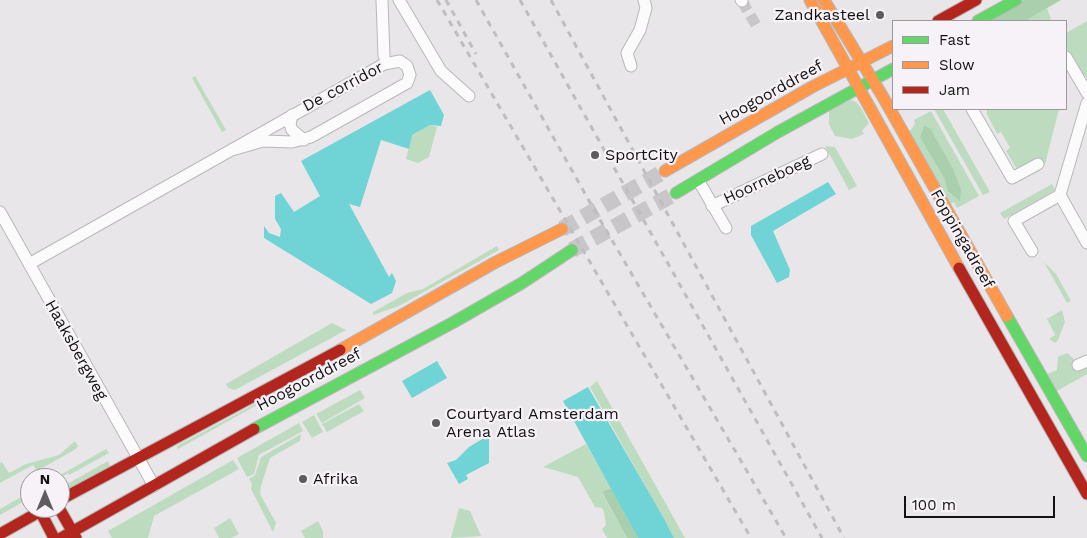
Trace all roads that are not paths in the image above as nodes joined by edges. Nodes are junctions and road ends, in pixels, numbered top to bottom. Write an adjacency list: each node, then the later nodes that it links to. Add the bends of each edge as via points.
1 (382, 0): 11 (street)
2 (399, 0): 20 (street, via 441,72)
3 (644, 0): 14 (street, via 646,8 640,30 627,53)
4 (810, 0): 15 (street, Foppingadreef)
5 (824, 0): 13 (street, Foppingadreef)
6 (976, 0): 8 (street)
7 (1016, 0): 9 (street)
8 (940, 20)
9 (980, 20)
10 (892, 47): 13 (street, Hoogoorddreef)
11 (384, 56)
12 (1067, 58): 19 (street)
13 (862, 62): 15 (street, Hoogoorddreef); 17 (street, Foppingadreef)
14 (631, 66)
15 (849, 68): 18 (street, Foppingadreef); 28 (street, Hoogoorddreef)
16 (892, 70): 17 (street)
17 (873, 80): 18 (street); 40 (street, Foppingadreef)
18 (858, 88): 29 (street); 43 (street, Foppingadreef)
19 (1087, 93)
20 (469, 96)
21 (1087, 103): 31 (street)
22 (973, 110): 27 (street, via 1012,178)
23 (292, 115): 24 (street, De corridor, via 292,130); 24 (street, De corridor, via 384,64 400,61 407,66 410,75 407,83); 25 (street, De corridor)
24 (304, 140): 25 (street, De corridor, via 263,141)
25 (232, 150): 39 (street, De corridor)
26 (822, 154): 32 (street, Hoorneboeg)
27 (1038, 164)
28 (665, 172)
29 (698, 180): 30 (street); 32 (street, Hoorneboeg)
30 (676, 193)
31 (1060, 195): 36 (street); 38 (street, via 1014,221)
32 (712, 206): 34 (street, Hoorneboeg)
33 (0, 212): 39 (street, Haaksbergweg)
34 (726, 228)
35 (562, 229): 41 (street, Hoogoorddreef)
36 (1087, 243)
37 (572, 250): 42 (street, Hoogoorddreef, via 454,322 295,405)
38 (1032, 251)
39 (29, 264): 41 (street, Haaksbergweg)
40 (1087, 456)
41 (138, 458): 42 (street, Haaksbergweg); 44 (street, Hoogoorddreef)
42 (154, 486): 49 (street, Hoogoorddreef)
43 (1087, 494)
44 (70, 495)
45 (29, 518): 48 (street)
46 (46, 518): 50 (street)
47 (65, 518): 49 (street)
48 (0, 534)
49 (74, 535): 51 (street, Hoogoorddreef)
50 (54, 538)
51 (61, 538)

